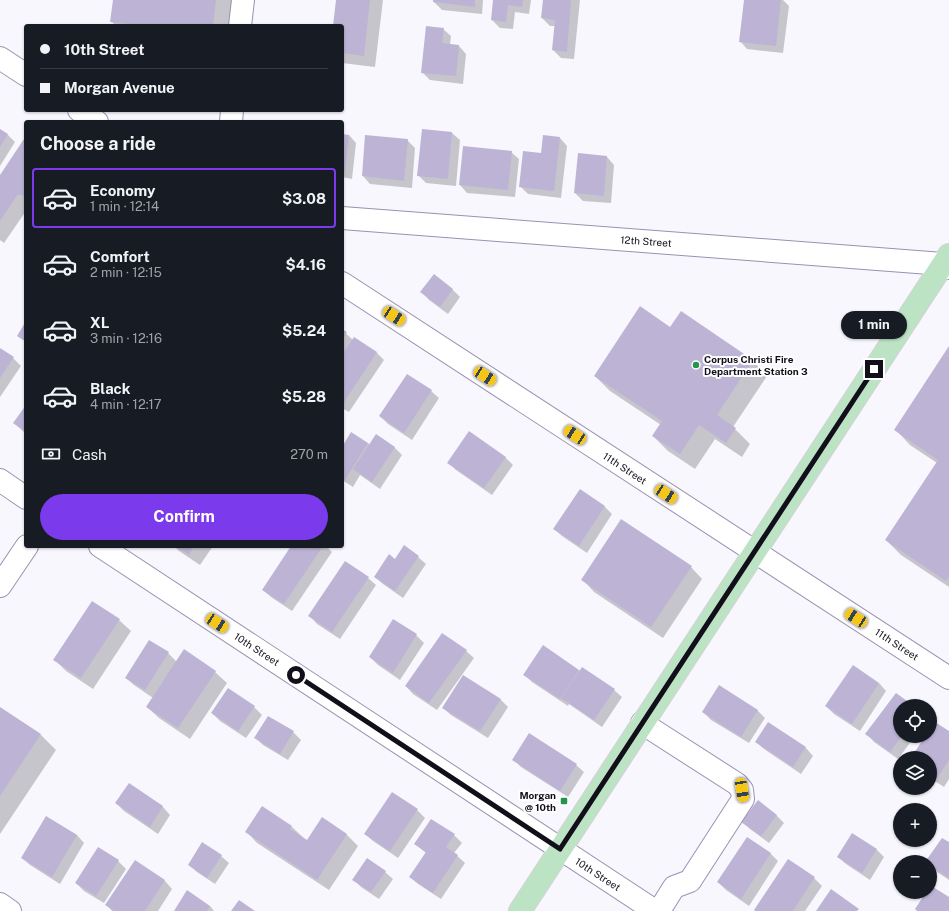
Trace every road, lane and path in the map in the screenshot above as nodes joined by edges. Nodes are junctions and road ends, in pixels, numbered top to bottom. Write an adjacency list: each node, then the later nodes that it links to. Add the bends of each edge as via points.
1 (242, 0): 2 (street)
2 (240, 24)
3 (0, 58): 4 (street)
4 (24, 74)
5 (82, 112): 6 (street)
6 (94, 120)
7 (344, 218): 8 (street, 12th Street)
8 (947, 262): 14 (main road)
9 (344, 283): 14 (street, 11th Street)
10 (0, 480): 11 (street)
11 (24, 497)
12 (26, 548): 15 (street)
13 (103, 548): 18 (street, 10th Street)
14 (754, 552): 16 (street, 11th Street); 17 (main road)
15 (0, 586)
16 (949, 678)
17 (642, 723): 18 (main road); 23 (street, via 737,784 742,790 743,799 690,881 674,887)
18 (560, 849): 21 (main road); 22 (street, 10th Street)
19 (0, 904): 20 (street)
20 (10, 911)
21 (520, 911)
22 (655, 911)
23 (659, 911)

